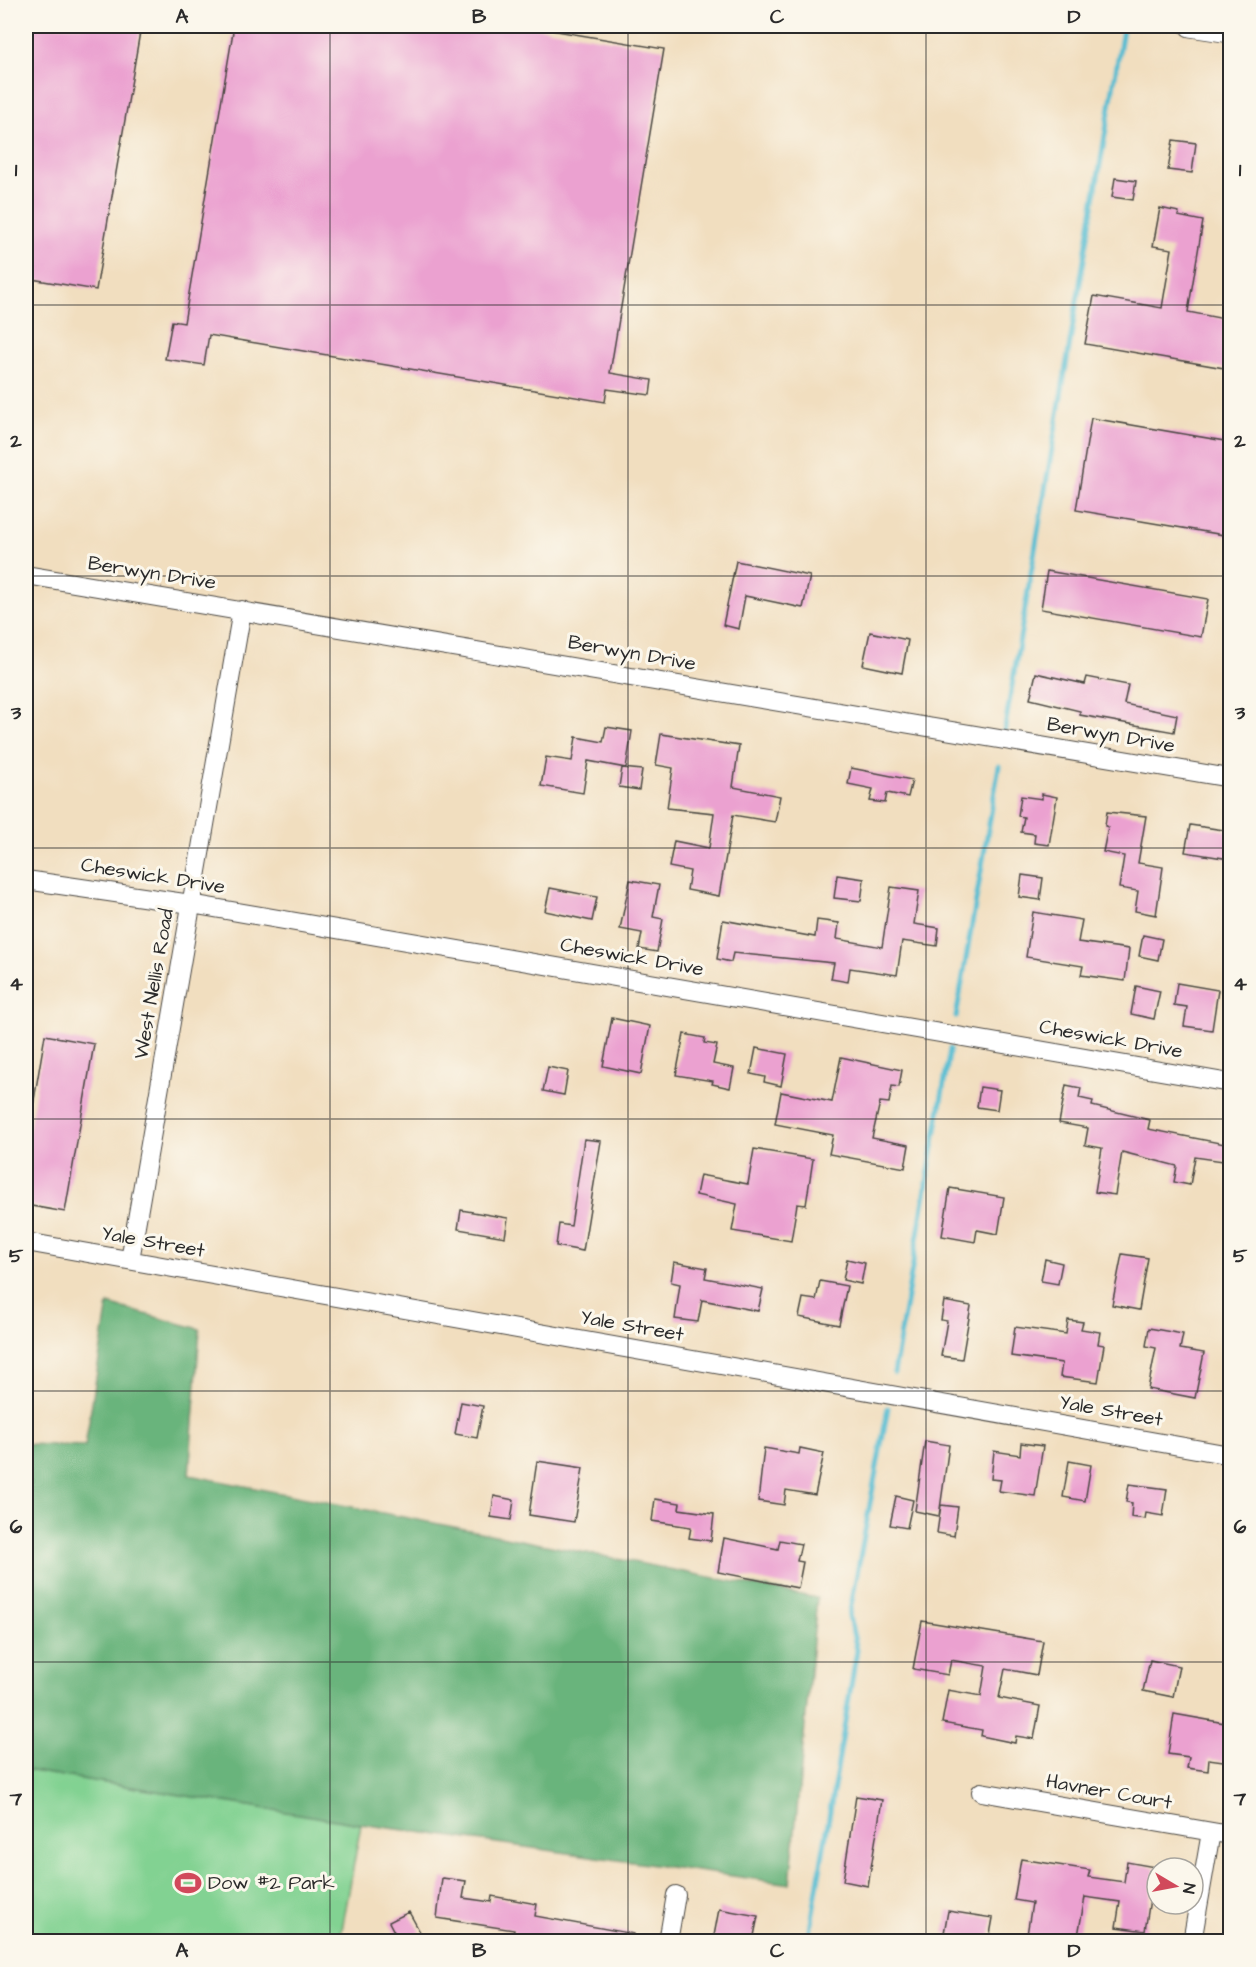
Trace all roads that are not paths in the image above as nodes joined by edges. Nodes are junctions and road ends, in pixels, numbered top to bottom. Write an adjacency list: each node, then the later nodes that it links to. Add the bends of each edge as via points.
1 (1190, 26): 2 (street)
2 (1230, 32)
3 (26, 575): 4 (street, Berwyn Drive)
4 (242, 610): 5 (street, Berwyn Drive); 7 (street, West Nellis Road)
5 (1230, 778)
6 (26, 880): 7 (street, Cheswick Drive)
7 (191, 904): 8 (street, Cheswick Drive); 10 (street, West Nellis Road)
8 (1230, 1083)
9 (26, 1242): 10 (street, Yale Street)
10 (130, 1260): 11 (street, Yale Street)
11 (1230, 1455)
12 (981, 1792): 13 (street, Havner Court)
13 (1211, 1832): 14 (street, Havner Court); 17 (street)
14 (1230, 1835)
15 (676, 1895): 16 (street)
16 (668, 1941)
17 (1192, 1941)

